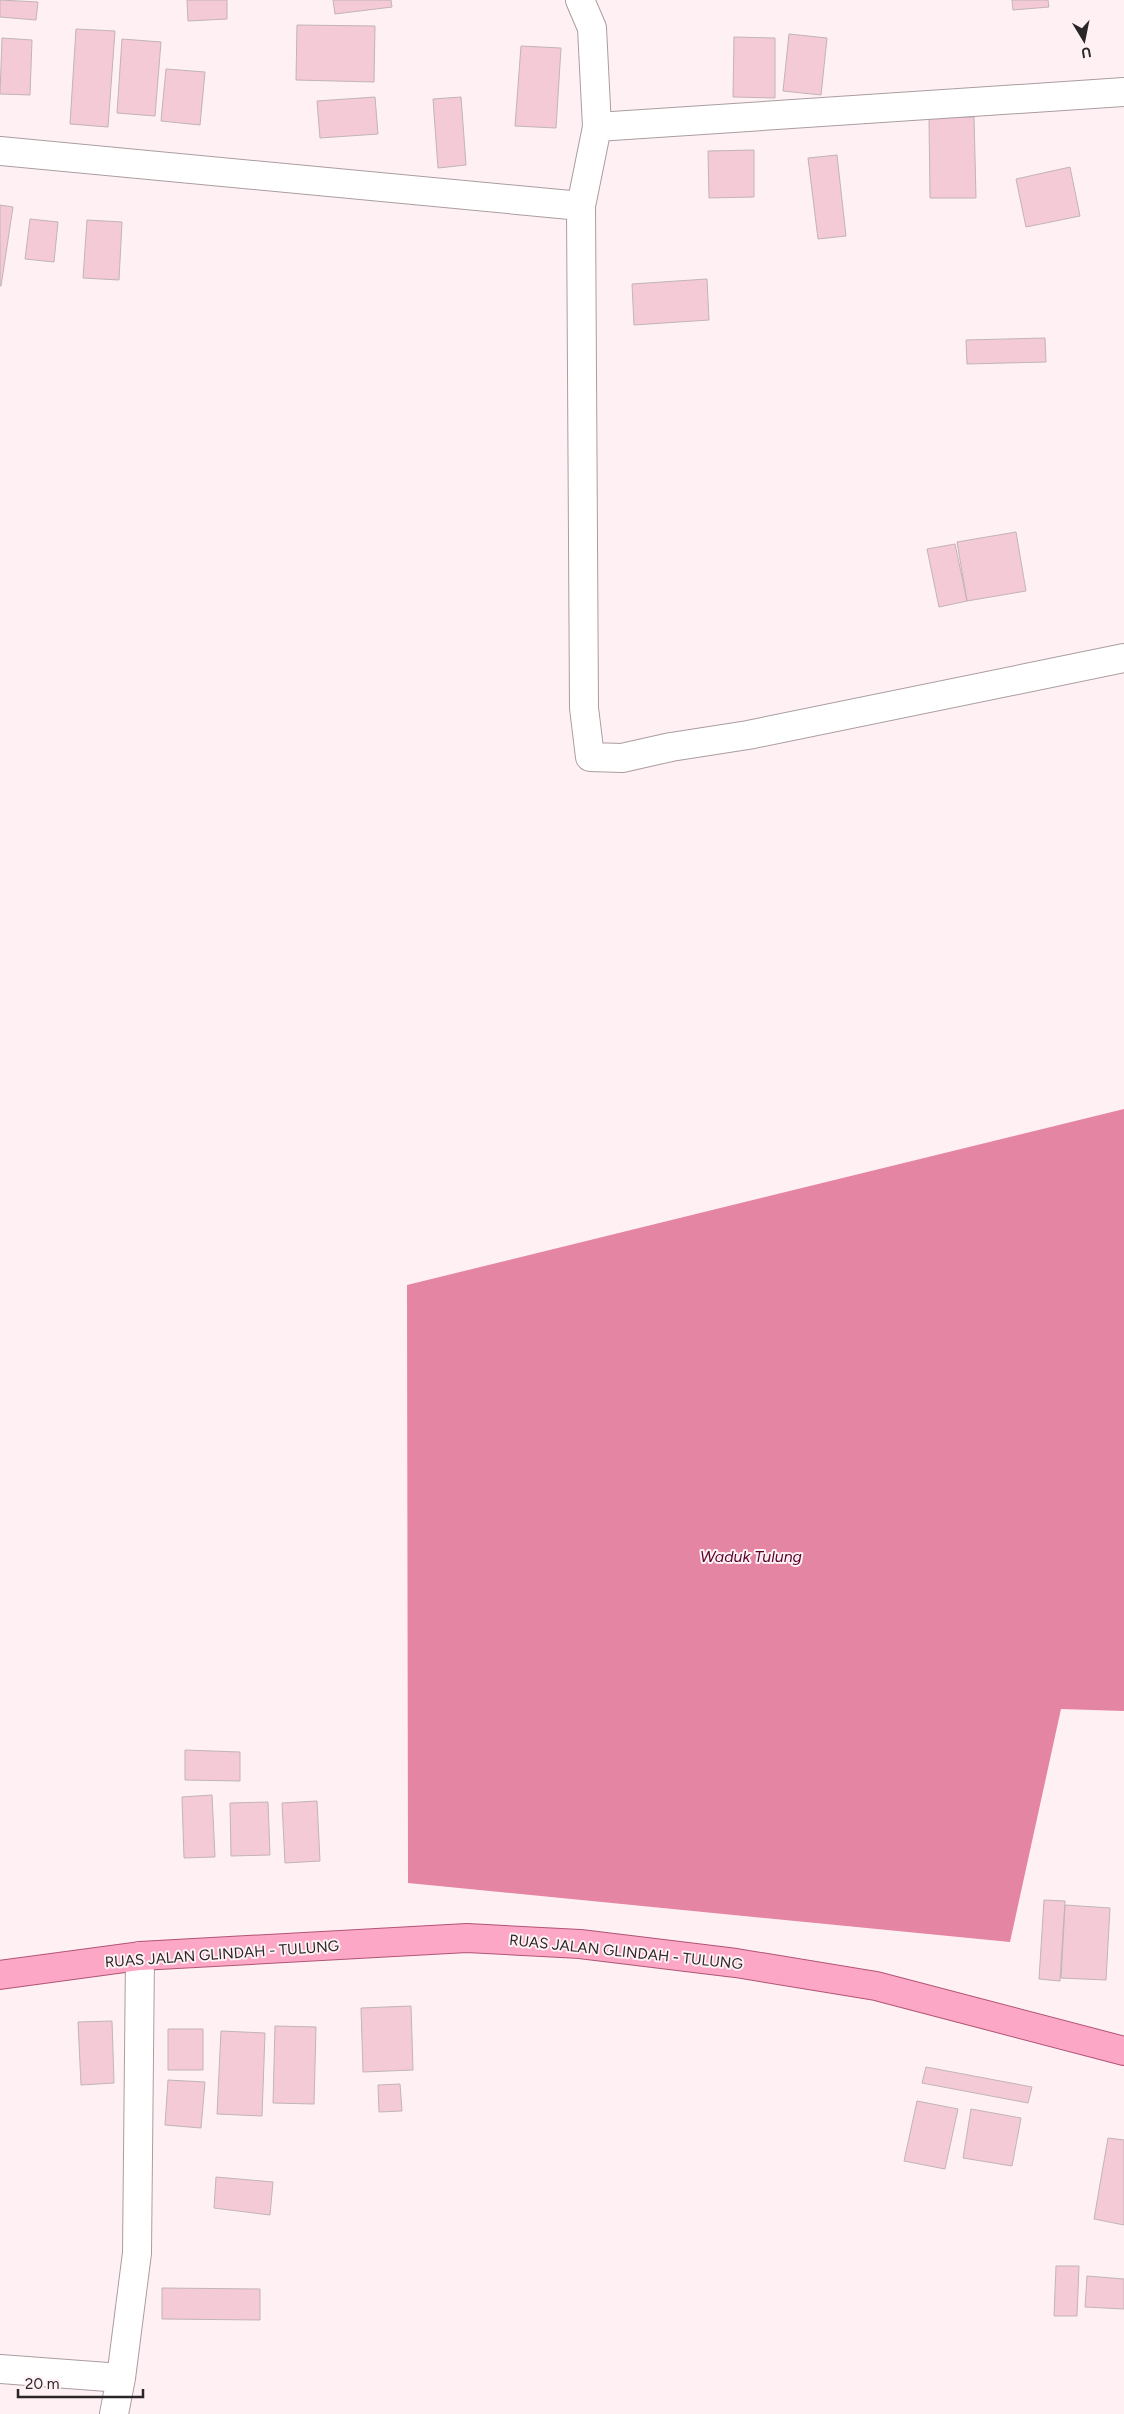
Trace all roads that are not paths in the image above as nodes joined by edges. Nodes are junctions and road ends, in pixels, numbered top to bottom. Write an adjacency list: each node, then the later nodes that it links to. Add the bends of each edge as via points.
1 (580, 0): 3 (street, via 592,28)
2 (1124, 92): 3 (street)
3 (597, 127): 5 (street)
4 (0, 151): 5 (street)
5 (581, 206): 6 (street, via 584,708 590,758 622,758 748,735)
6 (1124, 658)
7 (140, 1956): 8 (main road, RUAS JALAN GLINDAH - TULUNG); 9 (main road, RUAS JALAN GLINDAH - TULUNG, via 467,1938 580,1944 736,1963 876,1986); 11 (street, via 137,2253)
8 (0, 1975)
9 (1124, 2050)
10 (0, 2369): 11 (street)
11 (122, 2378): 12 (street)
12 (114, 2414)

